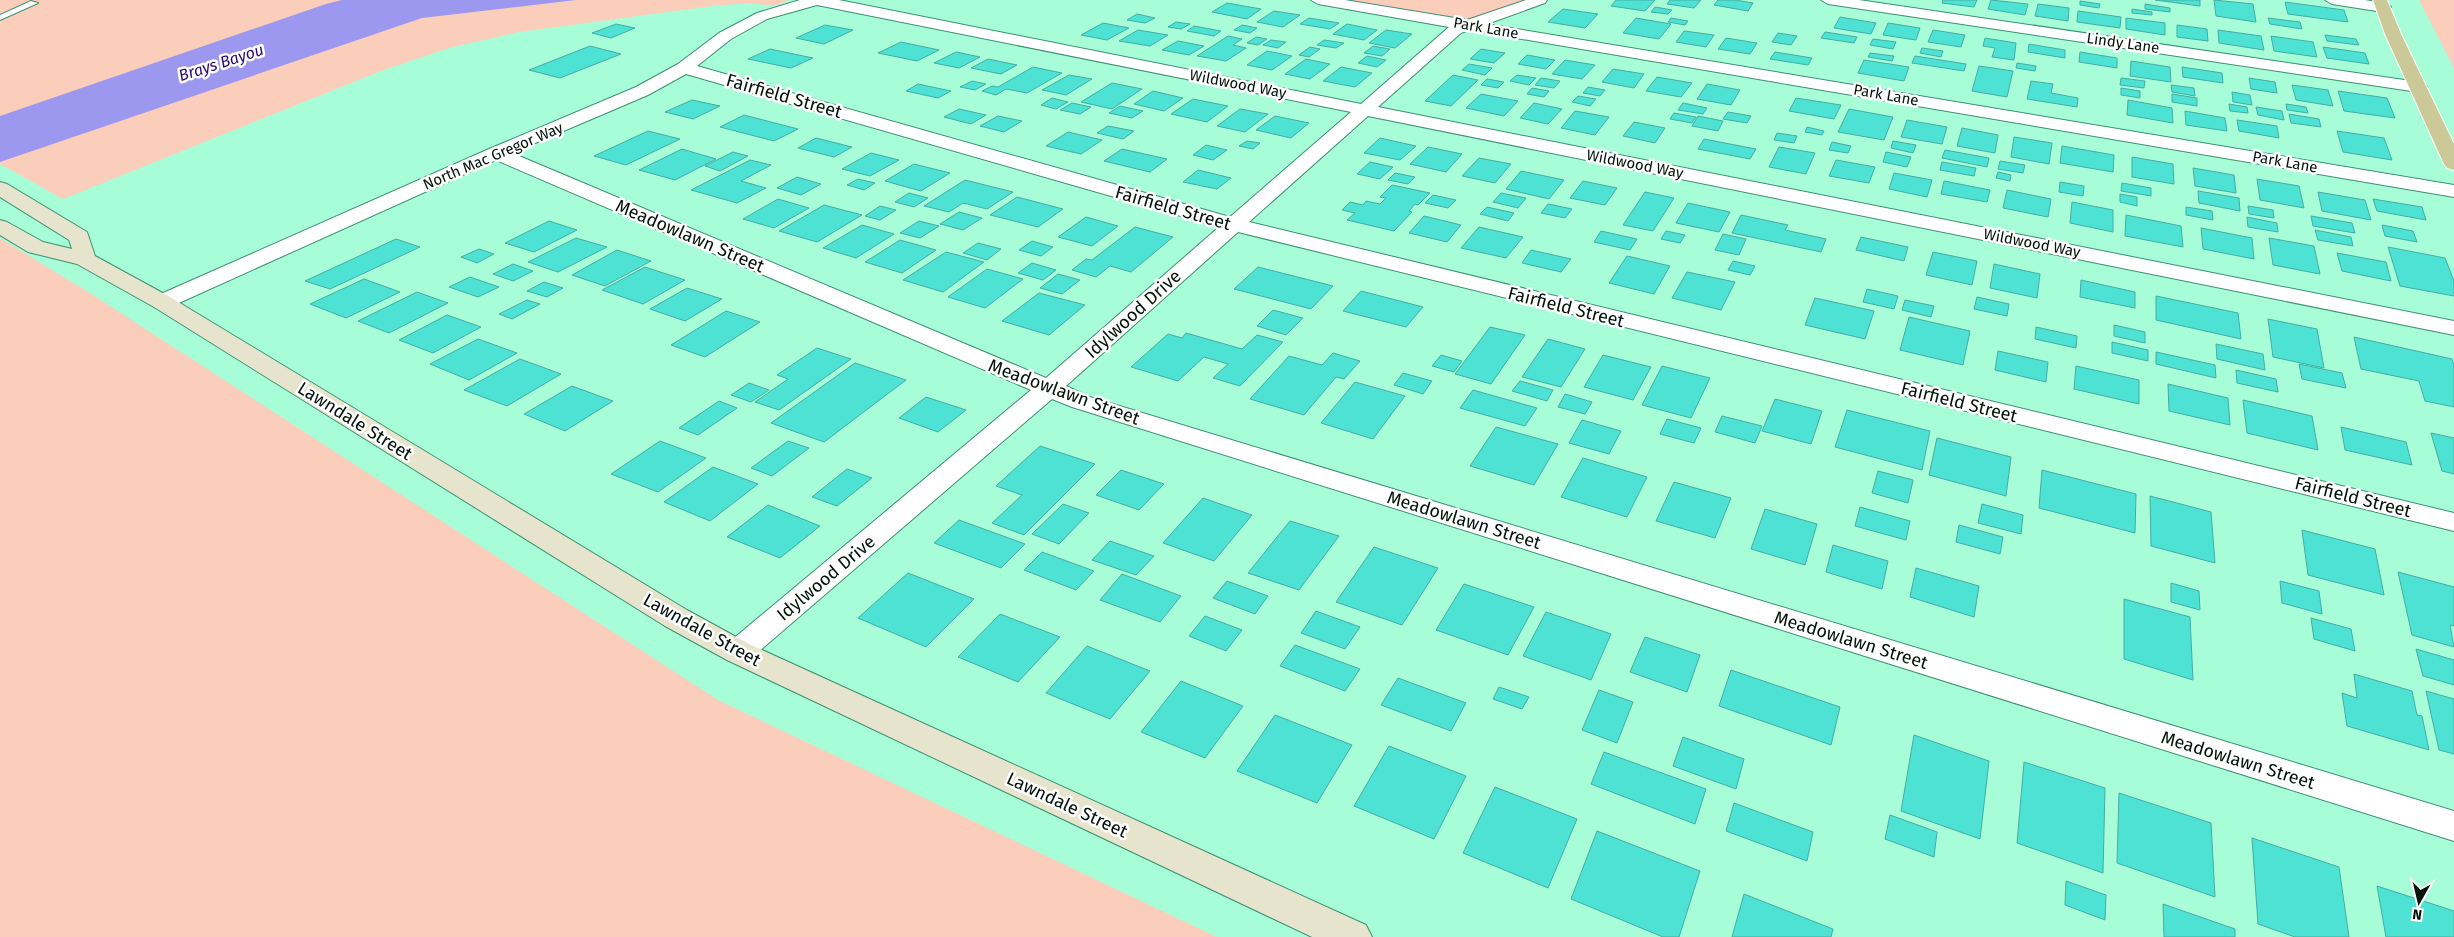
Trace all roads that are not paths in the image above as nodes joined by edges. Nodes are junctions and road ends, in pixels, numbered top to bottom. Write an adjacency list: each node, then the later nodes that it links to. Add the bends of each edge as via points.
1 (816, 0): 10 (street, North Mac Gregor Way, via 762,16 725,36); 12 (street, Wildwood Way)
2 (1318, 0): 9 (street, Park Lane)
3 (1540, 0): 9 (street, Idylwood Drive)
4 (1828, 0): 11 (street, Lindy Lane)
5 (2332, 0): 7 (street)
6 (36, 2): 8 (lane)
7 (2382, 3): 11 (main road)
8 (0, 18)
9 (1468, 25): 12 (street, Idylwood Drive, via 1455,30); 15 (street, Park Lane)
10 (684, 68): 13 (street, North Mac Gregor Way, via 642,91); 17 (street, Fairfield Street)
11 (2418, 86): 14 (main road)
12 (1365, 110): 17 (street, Idylwood Drive); 21 (street, Wildwood Way)
13 (496, 153): 20 (street, North Mac Gregor Way); 22 (street, Meadowlawn Street)
14 (2454, 164)
15 (2454, 191)
16 (8, 192): 19 (main road, via 78,237)
17 (1232, 225): 22 (street, Idylwood Drive); 23 (street, Fairfield Street)
18 (0, 226): 19 (main road, Lawndale Street, via 36,247)
19 (85, 259): 20 (main road, Lawndale Street)
20 (162, 302): 24 (main road, Lawndale Street, via 659,608)
21 (2454, 328)
22 (1048, 389): 24 (street, Idylwood Drive); 25 (street, Meadowlawn Street, via 1081,402)
23 (2454, 522)
24 (738, 652): 26 (main road, Lawndale Street)
25 (2454, 826)
26 (1352, 937)

